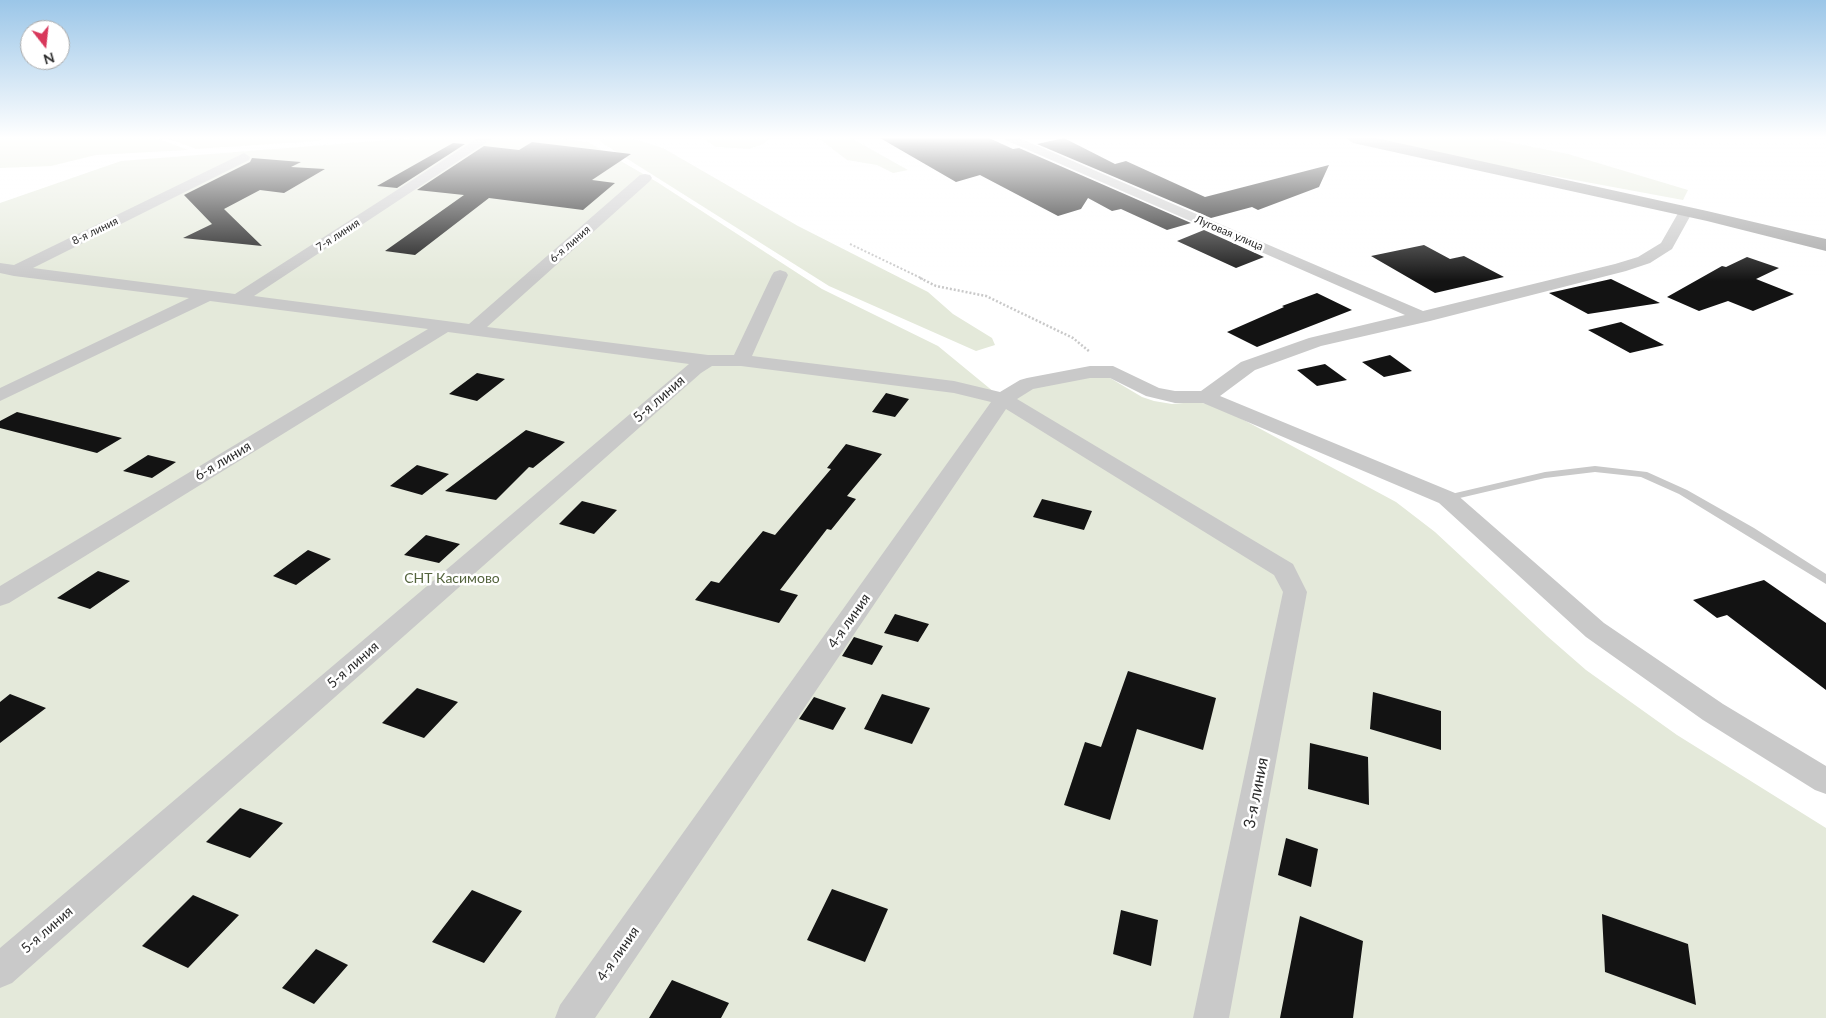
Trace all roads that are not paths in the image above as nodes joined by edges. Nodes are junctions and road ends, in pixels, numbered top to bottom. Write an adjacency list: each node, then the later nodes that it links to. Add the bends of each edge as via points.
1 (185, 186): 8 (street, 8-я линия)
2 (415, 186): 11 (street, 7-я линия)
3 (637, 186): 14 (street, 6-я линия)
4 (1118, 186): 12 (street, Луговая улица)
5 (1570, 186): 6 (main road)
6 (1686, 211): 7 (main road); 12 (street, via 1667,246 1644,260)
7 (1826, 245)
8 (5, 272): 10 (street)
9 (780, 276): 16 (street)
10 (208, 295): 11 (street); 17 (street)
11 (239, 299): 13 (street)
12 (1424, 317): 18 (street, via 1315,342 1248,366)
13 (446, 326): 14 (street); 22 (street, 6-я линия)
14 (473, 330): 15 (street)
15 (708, 360): 16 (street); 24 (street, 5-я линия)
16 (741, 360): 19 (street, via 954,387)
17 (0, 395)
18 (1206, 396): 19 (street, 4-я линия, via 1175,397 1153,392 1113,372 1090,372 1027,384); 20 (street)
19 (1003, 399): 25 (street, 4-я линия); 26 (street, 3-я линия, via 1284,570 1295,592)
20 (1448, 498): 21 (lane, via 1545,475 1595,469 1643,474 1683,492); 23 (street, via 1595,630 1713,712)
21 (1826, 580)
22 (0, 597)
23 (1826, 781)
24 (0, 971)
25 (573, 1018)
26 (1211, 1018)

